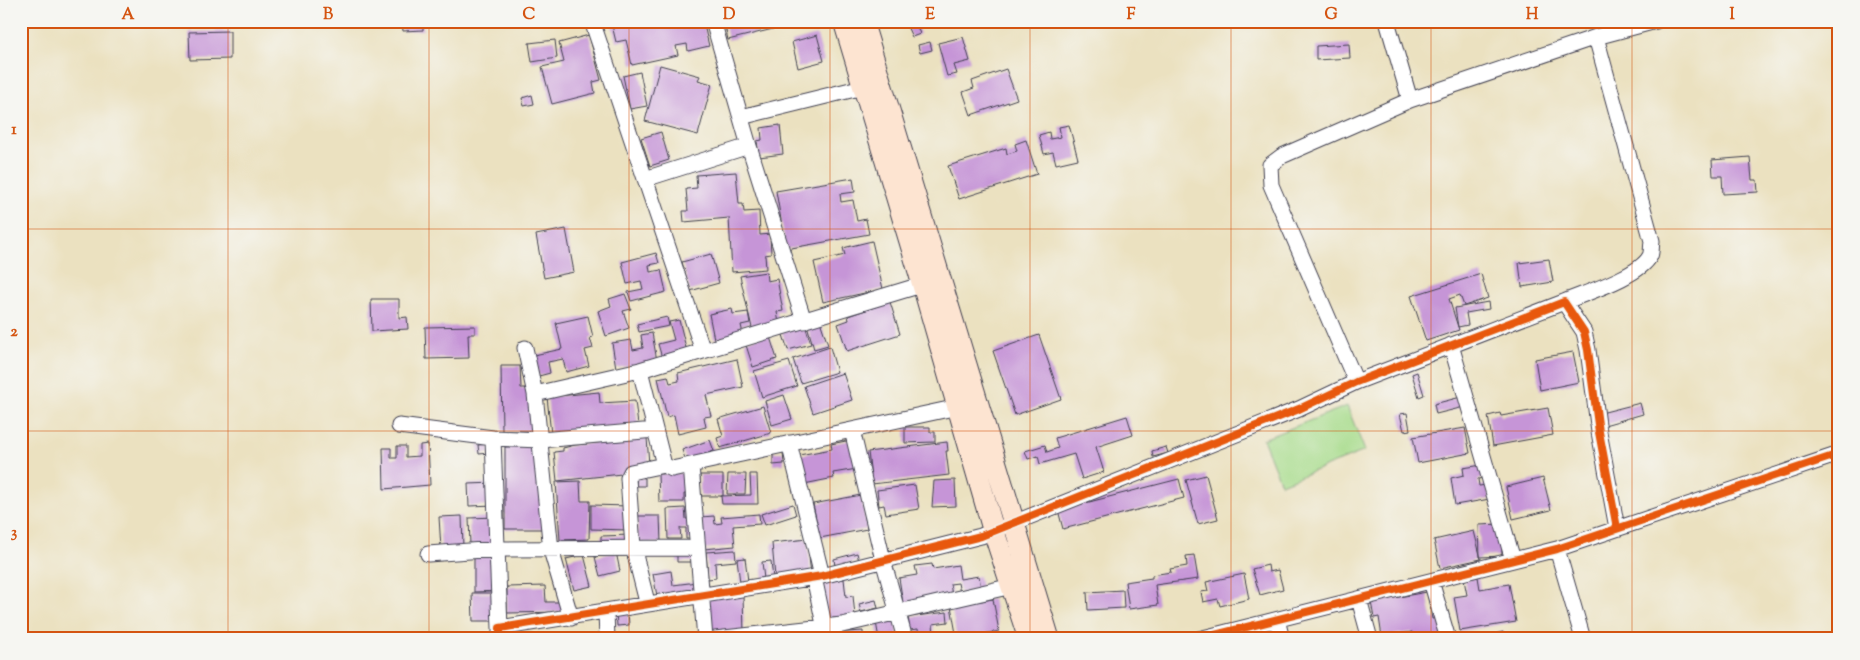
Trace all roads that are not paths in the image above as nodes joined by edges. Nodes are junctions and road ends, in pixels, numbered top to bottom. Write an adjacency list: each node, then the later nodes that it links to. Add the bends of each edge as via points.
1 (592, 21): 12 (street)
2 (713, 21): 10 (street)
3 (844, 21): 8 (main road)
4 (862, 21): 13 (main road)
5 (1387, 21): 9 (street)
6 (1656, 21): 7 (street)
7 (1596, 38): 9 (street); 14 (street, via 1652,241 1651,255 1645,264 1626,275)
8 (863, 86): 10 (street); 13 (main road)
9 (1410, 100): 20 (street, via 1282,156 1270,165 1271,185)
10 (741, 116): 11 (street)
11 (749, 146): 12 (street); 15 (street)
12 (645, 179): 18 (street)
13 (931, 282): 15 (street); 22 (main road); 32 (main road)
14 (1564, 302): 16 (street); 33 (street, via 1584,332)
15 (804, 321): 18 (street)
16 (1451, 345): 20 (street); 42 (street)
17 (525, 348): 21 (street)
18 (703, 351): 19 (street)
19 (640, 370): 21 (street); 24 (street)
20 (1356, 382): 32 (street, via 1299,409)
21 (535, 394): 27 (street)
22 (958, 407): 25 (street); 34 (main road)
23 (399, 426): 26 (street)
24 (655, 430): 27 (street); 30 (street)
25 (852, 430): 28 (street); 41 (street)
26 (493, 438): 27 (street); 37 (street)
27 (540, 440): 39 (street)
28 (789, 443): 31 (street); 43 (street)
29 (1839, 454): 33 (street)
30 (664, 465): 31 (street, via 672,470); 35 (street, via 631,472 628,478)
31 (691, 465): 36 (street)
32 (1013, 522): 34 (street); 60 (main road)
33 (1617, 528): 38 (street)
34 (993, 529): 41 (street, via 980,536); 45 (main road)
35 (633, 547): 36 (street); 39 (street); 48 (street)
36 (697, 548): 46 (street)
37 (497, 549): 39 (street); 40 (street); 53 (street)
38 (1557, 549): 42 (street); 65 (street)
39 (551, 550): 51 (street)
40 (428, 554)
41 (883, 560): 43 (street); 50 (street)
42 (1513, 560): 44 (street)
43 (818, 576): 46 (street); 54 (street)
44 (1432, 581): 47 (street); 64 (street)
45 (1012, 586): 50 (street); 59 (main road)
46 (701, 594): 48 (street); 56 (street)
47 (1359, 599): 52 (street); 63 (street)
48 (647, 602): 49 (street)
49 (606, 610): 51 (street); 55 (street)
50 (898, 614): 54 (street); 58 (street)
51 (571, 618): 53 (street)
52 (1277, 620): 61 (street); 62 (street)
53 (500, 633)
54 (826, 633): 57 (street)
55 (607, 639)
56 (705, 639)
57 (716, 639)
58 (905, 639)
59 (1029, 639)
60 (1049, 639)
61 (1199, 639)
62 (1282, 639)
63 (1370, 639)
64 (1448, 639)
65 (1583, 639)

